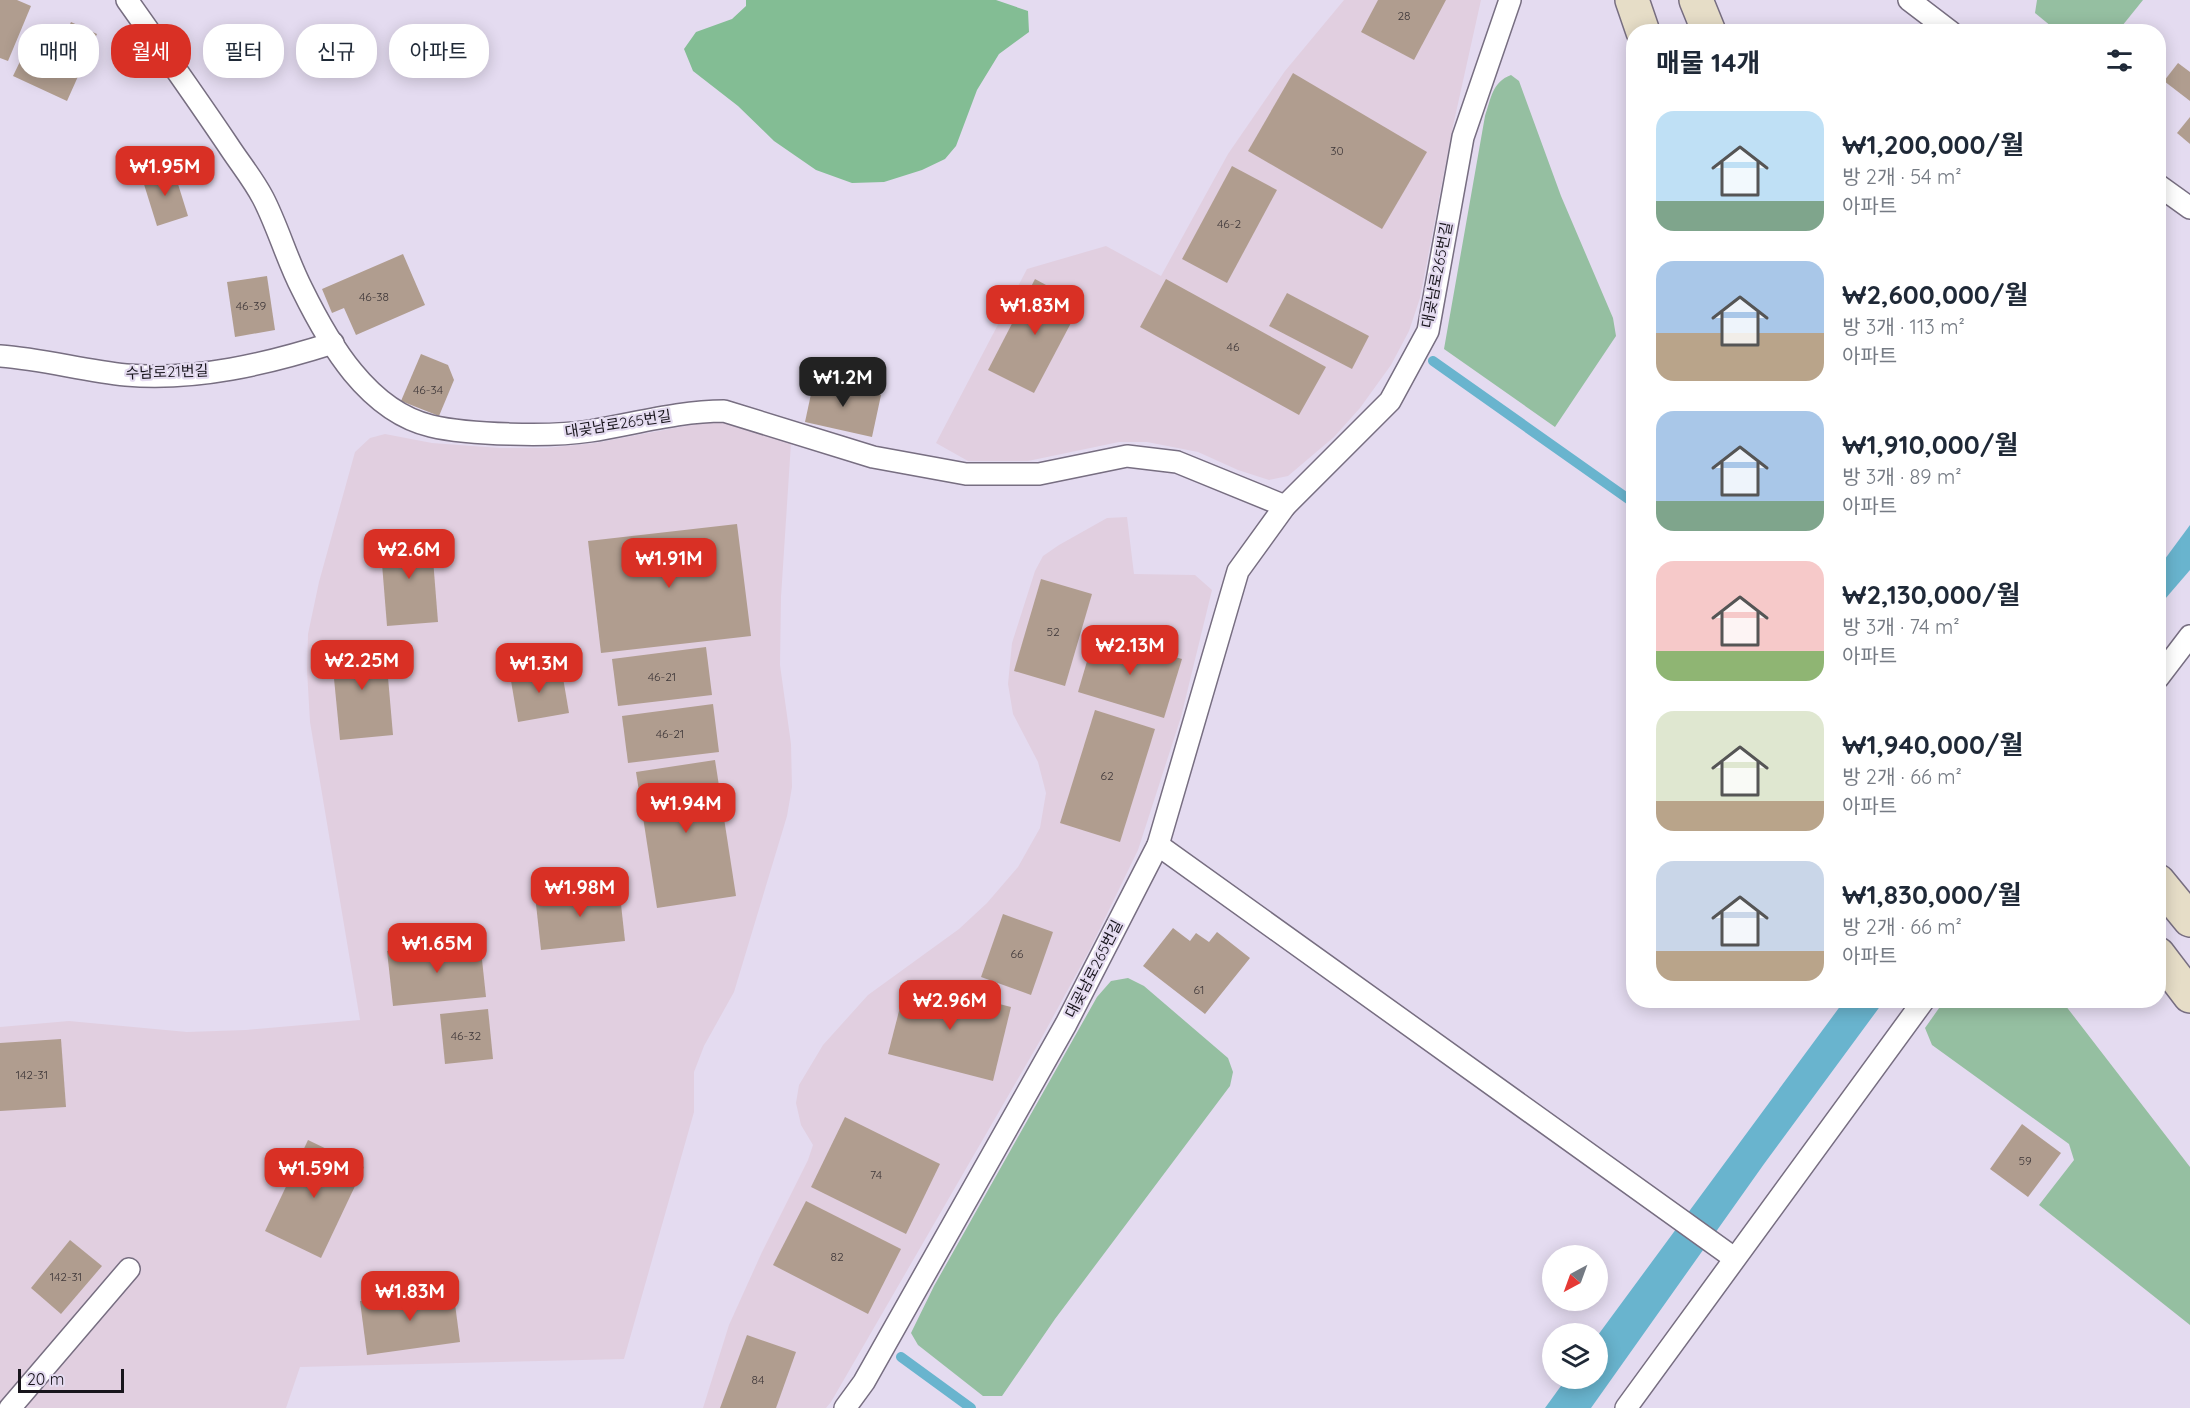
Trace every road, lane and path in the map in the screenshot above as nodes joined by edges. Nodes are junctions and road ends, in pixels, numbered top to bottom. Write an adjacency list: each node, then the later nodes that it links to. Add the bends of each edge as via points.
1 (127, 0): 11 (lane, 대곶남로265번길, via 263,197 302,289)
2 (1510, 0): 13 (lane, 대곶남로265번길, via 1463,137 1428,331 1390,401)
3 (1632, 0): 6 (main road)
4 (1696, 0): 7 (main road)
5 (1909, 0): 8 (lane)
6 (1640, 24)
7 (1706, 24)
8 (1940, 24)
9 (2166, 191): 10 (lane)
10 (2190, 208)
11 (333, 344): 12 (lane, 수남로21번길, via 264,363 167,375 109,373); 13 (lane, 대곶남로265번길, via 386,406 432,427 557,433 724,411 873,457 966,474 1040,474 1127,456 1178,462)
12 (0, 356)
13 (1285, 506): 16 (lane, 대곶남로265번길, via 1238,571)
14 (2190, 636): 15 (lane)
15 (2166, 668)
16 (1158, 845): 22 (lane); 25 (lane, 대곶남로265번길, via 1066,1024 864,1382)
17 (2166, 890): 18 (main road)
18 (2190, 920)
19 (2166, 964): 20 (main road)
20 (2190, 996)
21 (1918, 1008): 22 (lane)
22 (1734, 1258): 26 (lane)
23 (129, 1269): 24 (lane)
24 (10, 1408)
25 (844, 1408)
26 (1626, 1408)

